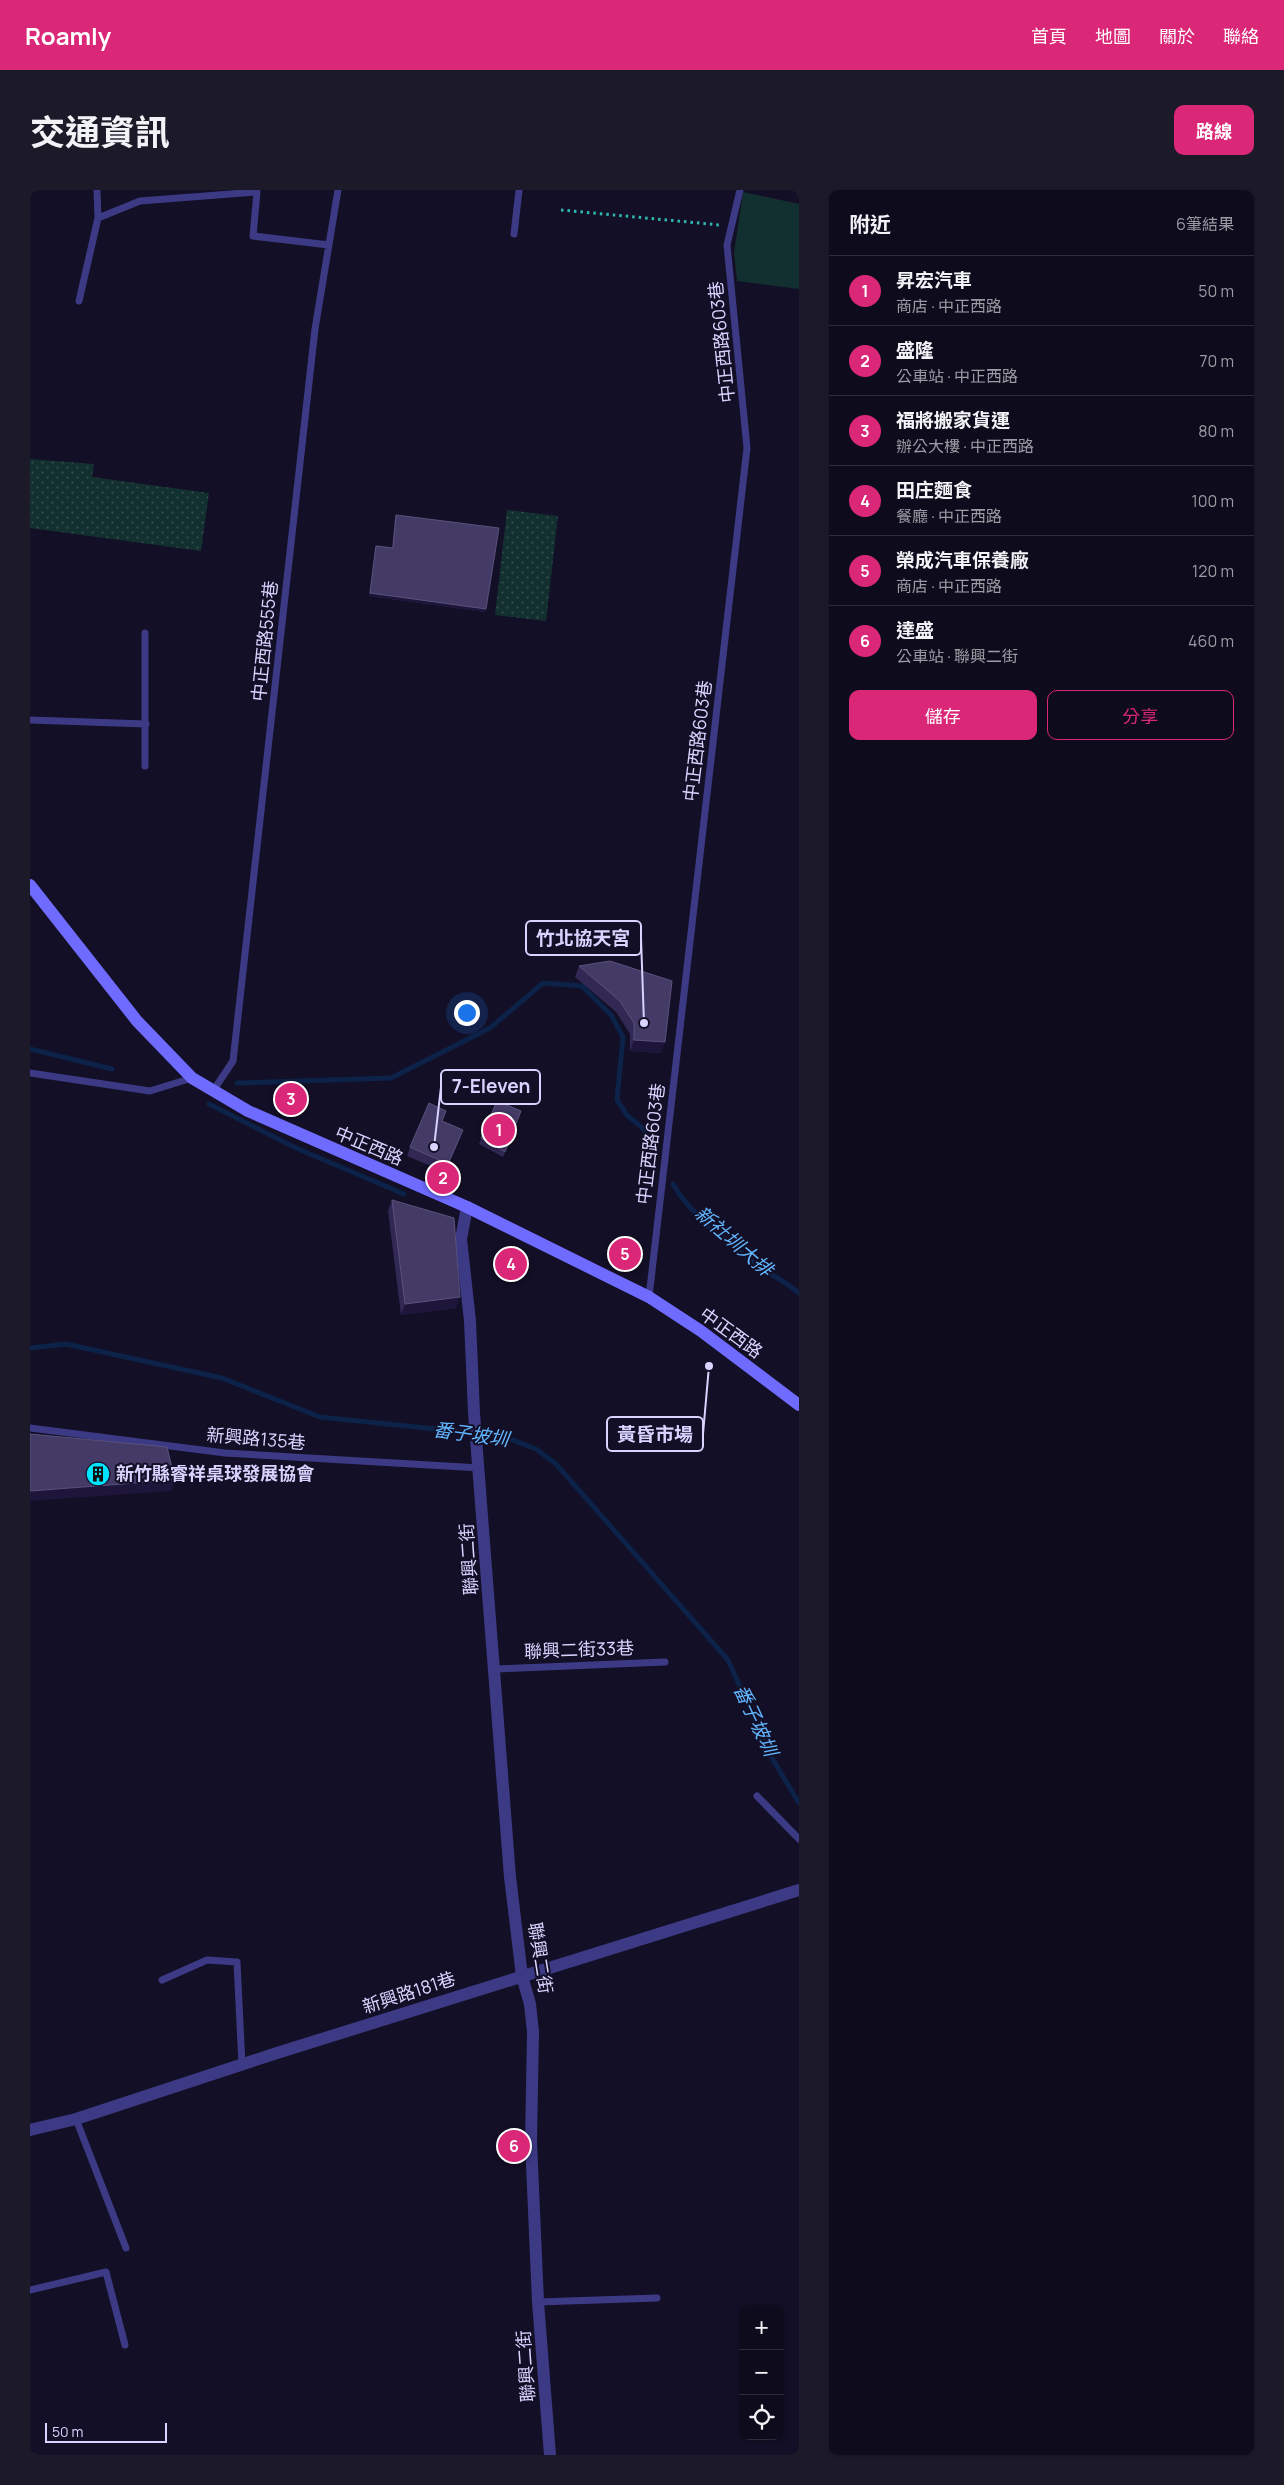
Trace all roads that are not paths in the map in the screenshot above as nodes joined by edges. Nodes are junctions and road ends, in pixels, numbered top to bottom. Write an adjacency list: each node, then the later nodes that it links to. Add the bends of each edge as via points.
1 (97, 190): 5 (lane)
2 (338, 190): 7 (lane, 中正西路555巷)
3 (519, 190): 6 (lane)
4 (740, 190): 18 (lane, 中正西路603巷, via 728,245 747,448)
5 (98, 218): 7 (lane, via 140,201 257,192 253,236); 8 (lane)
6 (514, 234)
7 (329, 246): 16 (lane, 中正西路555巷, via 315,329 233,1061)
8 (78, 301)
9 (145, 633): 11 (lane)
10 (30, 720): 11 (lane)
11 (146, 724): 12 (lane)
12 (144, 766)
13 (30, 885): 15 (main road, 中正西路, via 137,1021)
14 (30, 1073): 15 (lane, via 150,1091)
15 (192, 1078): 16 (main road, 中正西路)
16 (213, 1091): 17 (main road, 中正西路, via 280,1126)
17 (467, 1207): 18 (main road, 中正西路); 21 (street, 聯興二街, via 461,1240)
18 (649, 1297): 19 (main road, 中正西路, via 701,1331)
19 (799, 1405)
20 (30, 1428): 21 (lane, 新興路135巷, via 225,1453)
21 (480, 1468): 23 (street, 聯興二街)
22 (665, 1662): 23 (lane, 聯興二街33巷)
23 (495, 1669): 27 (street, 聯興二街, via 510,1877)
24 (757, 1796): 25 (lane)
25 (799, 1840)
26 (799, 1890): 27 (street, 新興路181巷)
27 (522, 1976): 29 (street, 新興路181巷); 35 (street, 聯興二街, via 533,2032 530,2142)
28 (162, 1980): 29 (lane, via 207,1960 237,1962)
29 (242, 2065): 30 (street, 新興路181巷)
30 (76, 2120): 31 (street, 新興路181巷); 32 (lane)
31 (30, 2130)
32 (126, 2248)
33 (30, 2290): 36 (lane, via 106,2272)
34 (657, 2298): 35 (lane)
35 (538, 2302): 37 (street, 聯興二街)
36 (125, 2345)
37 (550, 2455)

